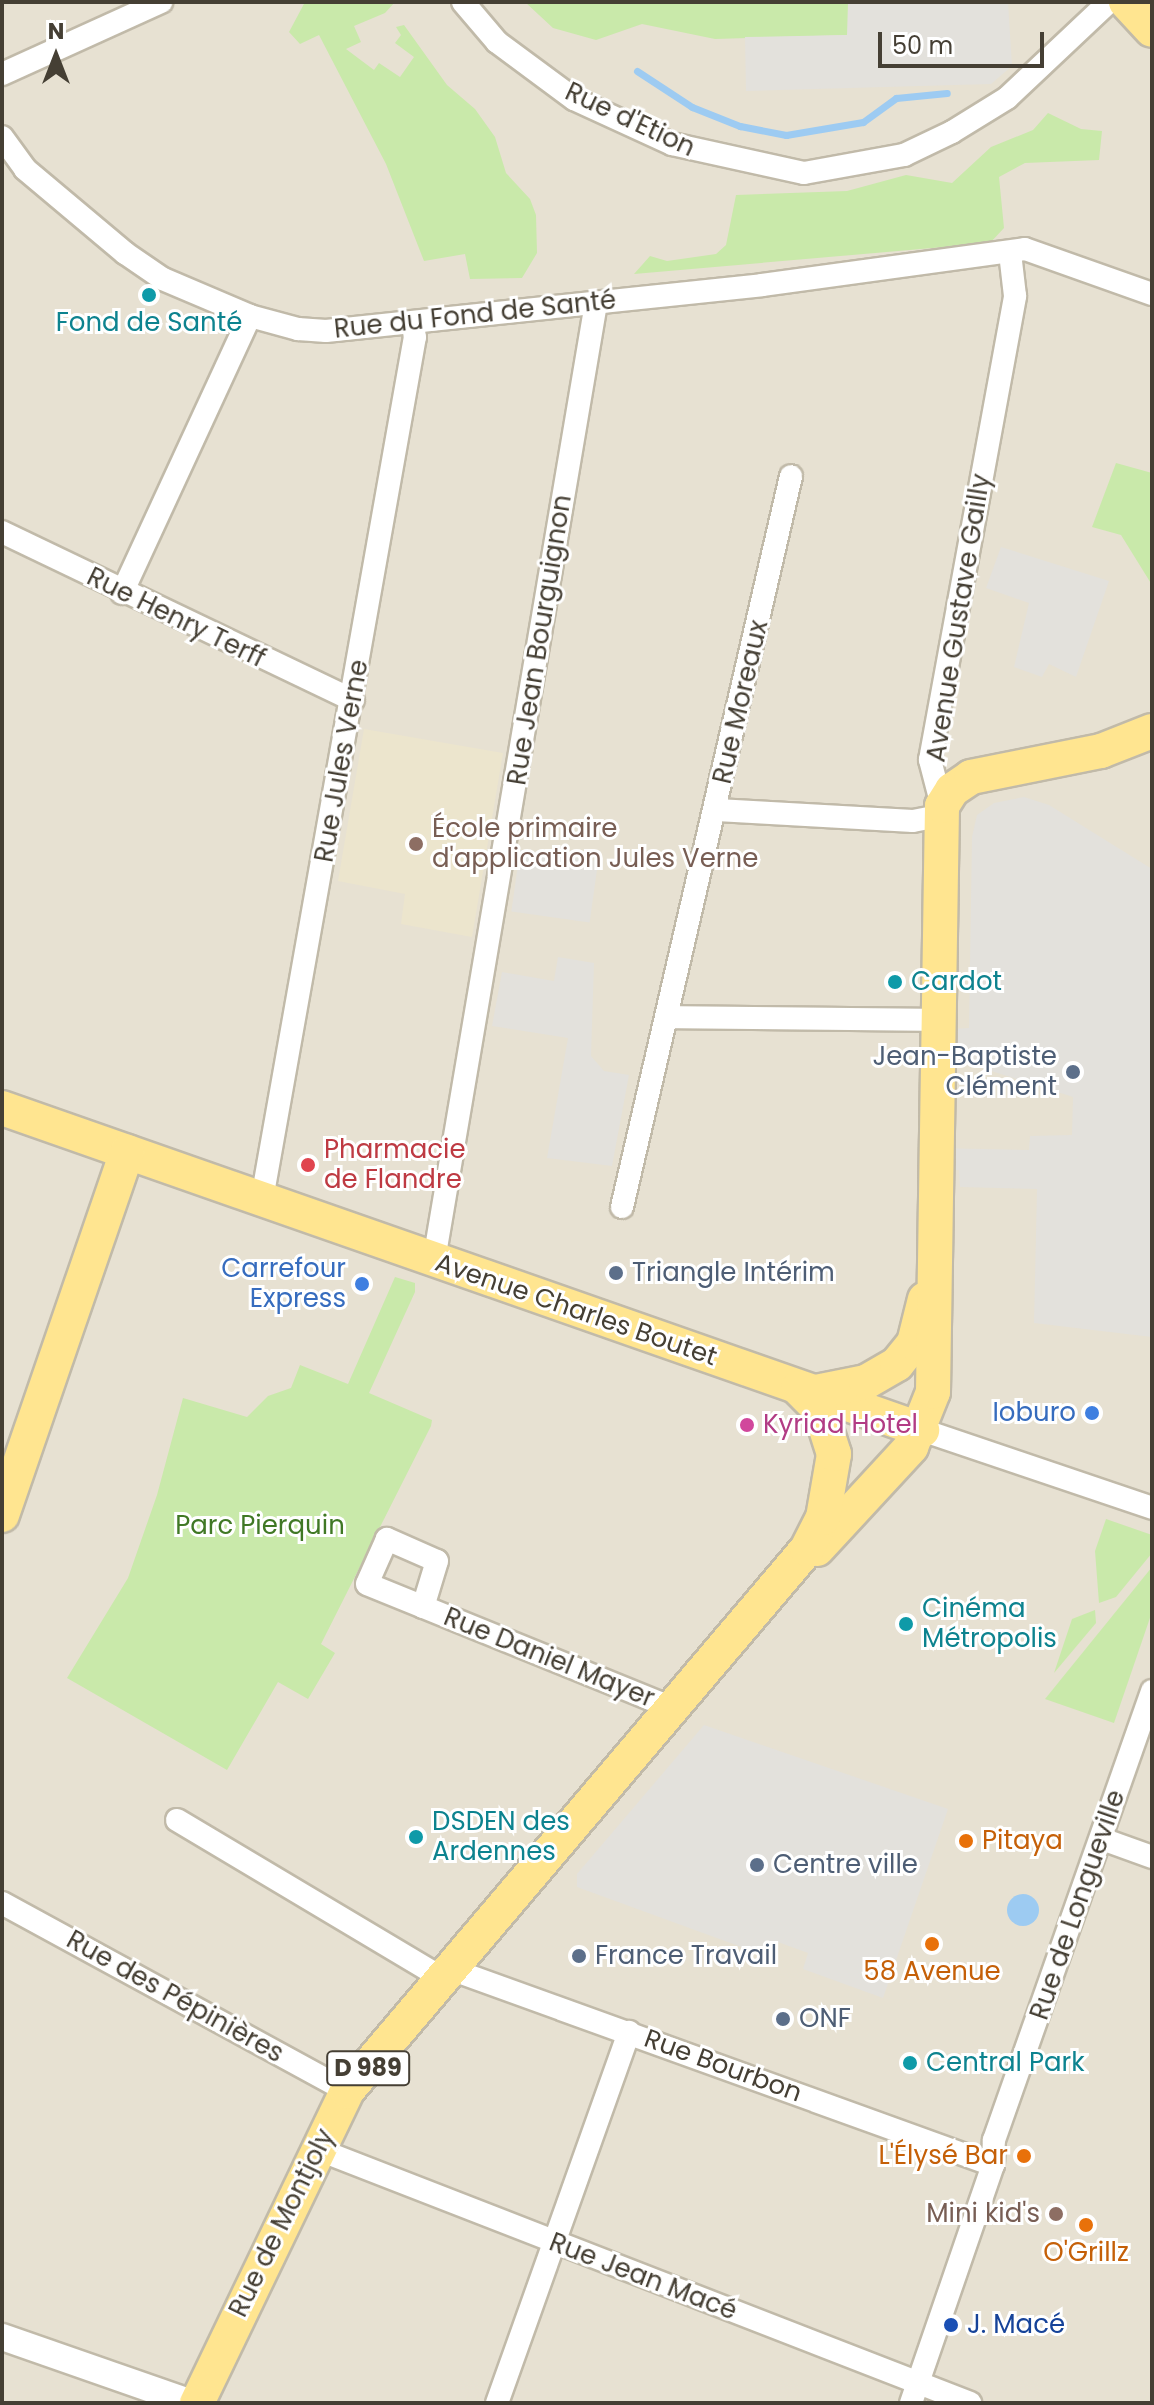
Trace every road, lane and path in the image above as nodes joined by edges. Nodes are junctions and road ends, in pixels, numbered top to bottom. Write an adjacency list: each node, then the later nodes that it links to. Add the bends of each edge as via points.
1 (161, 2): 6 (street)
2 (463, 2): 3 (street, Rue d'Etion, via 497,42 574,99 672,144 804,173 904,155 952,132 1007,98)
3 (1109, 2)
4 (1126, 2): 5 (main road)
5 (1152, 30)
6 (2, 74)
7 (2, 137): 11 (street, Rue du Fond de Santé, via 25,169 125,253 163,279)
8 (1010, 253): 9 (street, Rue du Fond de Santé, via 1025,249); 10 (street, Rue du Fond de Santé); 19 (street, Avenue Gustave Gailly, via 1015,296 930,760)
9 (1152, 294)
10 (596, 303): 12 (street, Rue du Fond de Santé); 27 (street, Rue Jean Bourguignon)
11 (250, 316): 12 (street, Rue du Fond de Santé, via 326,331); 15 (street)
12 (412, 322): 16 (street, Rue Jules Verne, via 415,337)
13 (791, 476): 18 (street, Rue Moreaux)
14 (2, 532): 15 (street, Rue Henry Terff)
15 (122, 593): 16 (street, Rue Henry Terff)
16 (353, 700): 24 (street, Rue Jules Verne)
17 (1152, 731): 19 (main road, via 1101,751 971,777 952,790)
18 (717, 810): 19 (street, via 913,821); 20 (street, Rue Moreaux)
19 (940, 811): 21 (main road, Avenue Gustave Gailly)
20 (667, 1017): 21 (street); 25 (street, Rue Moreaux)
21 (936, 1020): 26 (main road, Avenue Gustave Gailly)
22 (2, 1108): 23 (main road, Avenue Charles Boutet)
23 (127, 1152): 24 (main road, Avenue Charles Boutet); 31 (main road)
24 (262, 1199): 27 (main road, Avenue Charles Boutet)
25 (622, 1207)
26 (932, 1224): 28 (main road, via 924,1310 914,1343 897,1364 866,1382); 29 (main road, via 937,1337 933,1392)
27 (434, 1260): 28 (main road, Avenue Charles Boutet)
28 (805, 1390): 29 (main road, Avenue Charles Boutet); 32 (main road, via 820,1410 834,1454 823,1518)
29 (922, 1430): 30 (street, Avenue Charles Boutet); 32 (main road, via 874,1491)
30 (1152, 1508)
31 (2, 1515)
32 (793, 1566): 35 (main road, D 989)
33 (423, 1607): 35 (street, Rue Daniel Mayer)
34 (1152, 1691): 37 (street, Rue de Longueville)
35 (675, 1709): 40 (main road, D 989)
36 (177, 1820): 40 (street)
37 (1102, 1839): 38 (street); 44 (street, Rue de Longueville, via 994,2140)
38 (1152, 1857)
39 (2, 1903): 42 (street, Rue des Pépinières)
40 (448, 1974): 41 (street, Rue Bourbon); 42 (main road, Rue de Montjoly / D 989)
41 (629, 2032): 44 (street, Rue Bourbon); 45 (street)
42 (347, 2091): 43 (main road, Rue de Montjoly / D 989)
43 (317, 2149): 45 (street, Rue Jean Macé); 48 (main road, Rue de Montjoly / D 989)
44 (993, 2165): 47 (street, Rue de Longueville)
45 (554, 2242): 47 (street, Rue Jean Macé); 49 (street)
46 (2, 2337): 48 (street)
47 (914, 2393): 50 (street, Rue Jean Macé)
48 (195, 2403)
49 (497, 2403)
50 (970, 2403)

